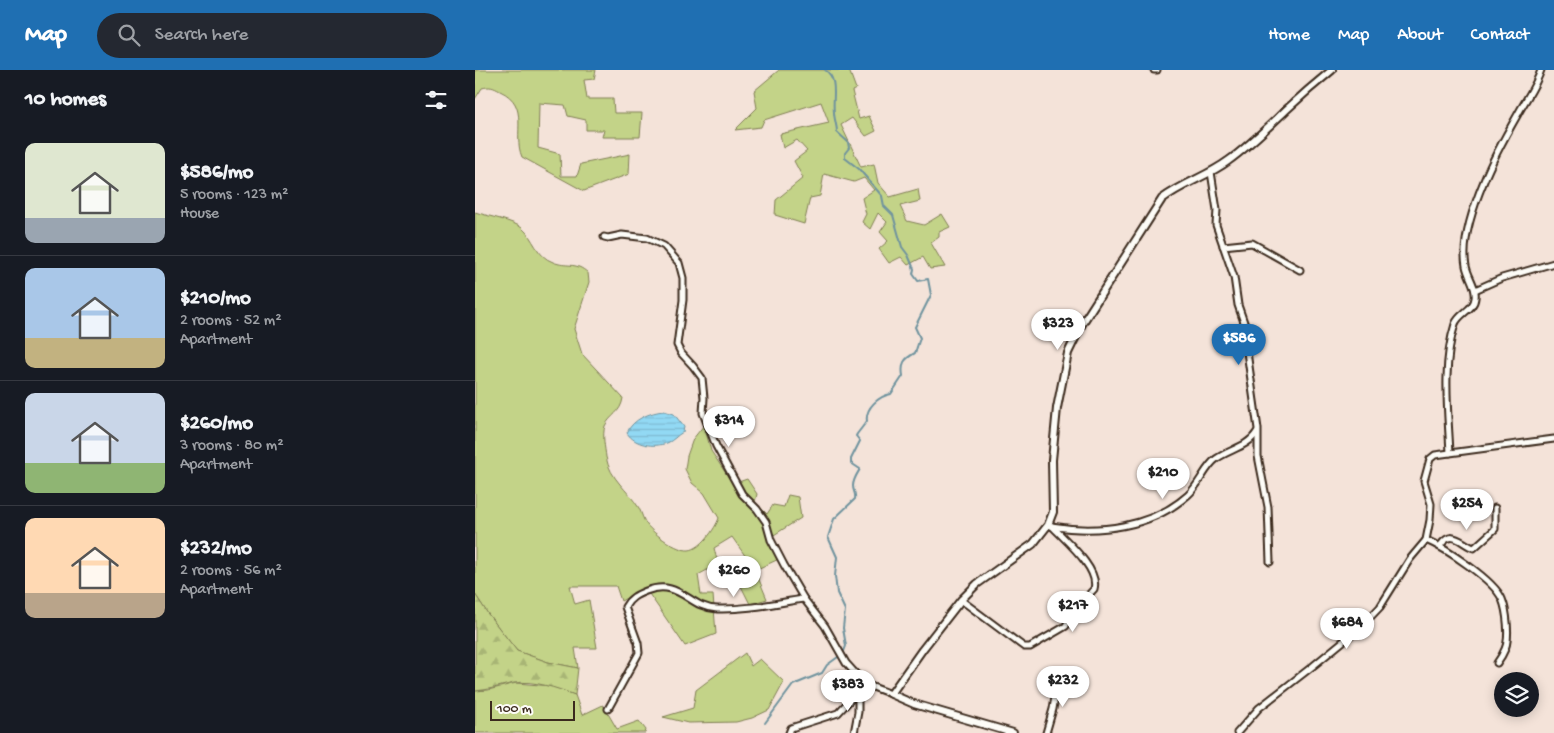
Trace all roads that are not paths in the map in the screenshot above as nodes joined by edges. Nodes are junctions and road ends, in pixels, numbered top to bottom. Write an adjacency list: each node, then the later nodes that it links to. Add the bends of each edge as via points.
1 (1332, 70): 3 (street, via 1253,141)
2 (1541, 70): 8 (street, via 1484,181 1473,215 1464,245 1466,266)
3 (1211, 172): 5 (street, via 1217,225); 13 (street, via 1182,185 1163,199 1072,342 1057,408)
4 (604, 237): 17 (street, via 647,238 664,246 679,263 683,300 677,345 702,378 703,413 716,446 742,494 766,522 771,540)
5 (1223, 246): 7 (street, via 1252,243); 9 (street, via 1247,331)
6 (1554, 263): 8 (street, via 1502,278)
7 (1300, 270)
8 (1475, 290): 11 (street, via 1471,307 1457,318 1450,350 1447,377)
9 (1258, 429): 13 (street, via 1247,443 1216,459 1198,485 1163,513 1109,529 1071,529); 16 (street, via 1258,456 1268,507)
10 (1554, 439): 11 (street)
11 (1450, 453): 14 (street, via 1430,458 1427,467 1424,481 1431,504 1431,520)
12 (1495, 508): 15 (street, via 1495,529 1474,548 1454,537)
13 (1050, 525): 18 (street, via 1033,544 977,584); 18 (street, via 1091,569 1095,584 1069,615 1066,626 1024,648)
14 (1426, 540): 15 (street); 30 (street, via 1380,607 1363,625 1259,708)
15 (1440, 546): 19 (street, via 1477,572 1502,598 1507,639)
16 (1270, 562)
17 (804, 598): 21 (street, via 847,663); 24 (street, via 715,609 667,588 635,595 625,607 639,653)
18 (961, 600): 23 (street)
19 (1497, 663)
20 (1058, 678): 29 (street)
21 (865, 684): 22 (street); 23 (street)
22 (858, 693): 26 (street, via 838,713 791,728); 27 (street)
23 (891, 694): 25 (street)
24 (608, 710)
25 (990, 730): 28 (street)
26 (789, 733)
27 (854, 733)
28 (1013, 733)
29 (1045, 733)
30 (1237, 733)

